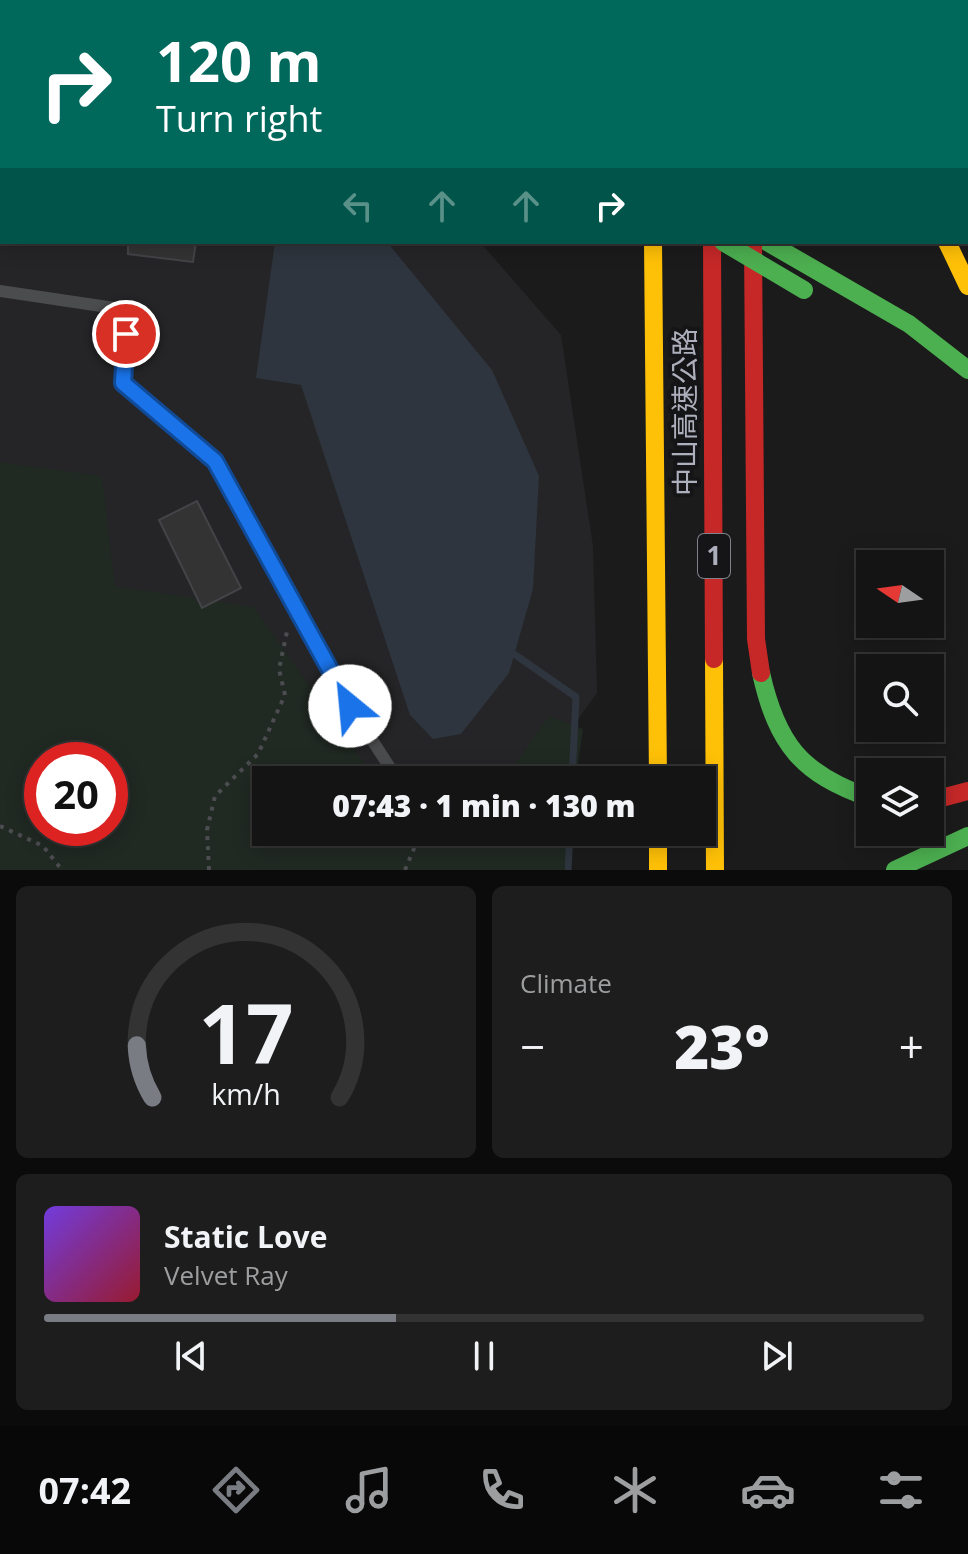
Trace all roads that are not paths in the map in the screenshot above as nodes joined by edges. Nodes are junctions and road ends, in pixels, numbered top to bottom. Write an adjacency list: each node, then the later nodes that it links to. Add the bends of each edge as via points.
1 (653, 244): 12 (highway, 中山高速公路 / 1)
2 (712, 244): 19 (highway, 中山高速公路 / 1)
3 (726, 244): 9 (highway, bridge)
4 (753, 244): 14 (highway, via 756,639 761,681 772,718 787,743 809,768)
5 (770, 244): 10 (highway, via 909,324)
6 (948, 244): 7 (highway)
7 (968, 286)
8 (0, 291): 11 (lane, via 128,310 123,383 215,461 350,706)
9 (810, 294)
10 (968, 370)
11 (389, 766)
12 (658, 766)
13 (968, 791): 15 (highway)
14 (856, 794)
15 (944, 797)
16 (968, 838): 20 (highway)
17 (658, 846): 18 (highway)
18 (658, 870)
19 (715, 870)
20 (895, 870)

